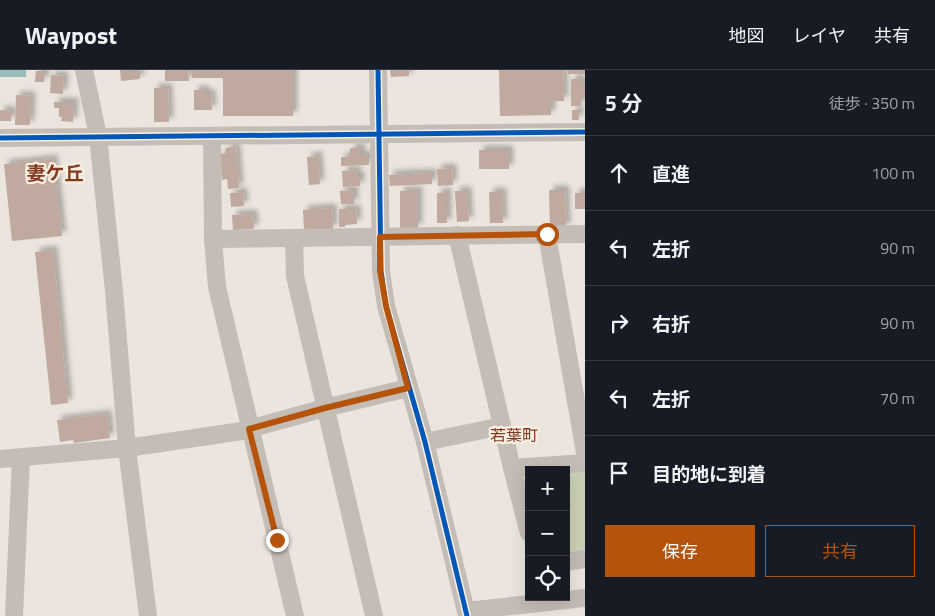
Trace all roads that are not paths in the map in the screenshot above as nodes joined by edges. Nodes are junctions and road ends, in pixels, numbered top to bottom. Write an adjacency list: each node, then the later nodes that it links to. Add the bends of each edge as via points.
1 (84, 70): 5 (street)
2 (378, 70): 4 (street)
3 (585, 132): 4 (street)
4 (379, 134): 6 (street); 11 (street)
5 (98, 136): 6 (street); 7 (street); 19 (street)
6 (212, 136): 13 (street)
7 (0, 138)
8 (547, 234): 9 (street); 10 (street); 20 (street)
9 (585, 234)
10 (457, 235): 11 (street); 16 (street)
11 (380, 237): 12 (street); 14 (street, via 380,271 386,306)
12 (294, 238): 13 (street); 15 (street, via 295,276)
13 (213, 239): 17 (street, via 217,287)
14 (408, 388): 15 (street); 18 (street)
15 (325, 408): 17 (street); 33 (street)
16 (502, 426): 18 (street); 24 (street)
17 (249, 429): 19 (street); 32 (street)
18 (425, 442): 29 (street)
19 (127, 448): 21 (street); 31 (street)
20 (585, 453)
21 (21, 458): 22 (street); 30 (street)
22 (0, 459)
23 (585, 463): 24 (street)
24 (512, 468): 25 (street)
25 (525, 518)
26 (585, 559): 27 (street)
27 (570, 561)
28 (585, 598): 29 (street)
29 (466, 613)
30 (14, 616)
31 (148, 616)
32 (295, 616)
33 (374, 616)

